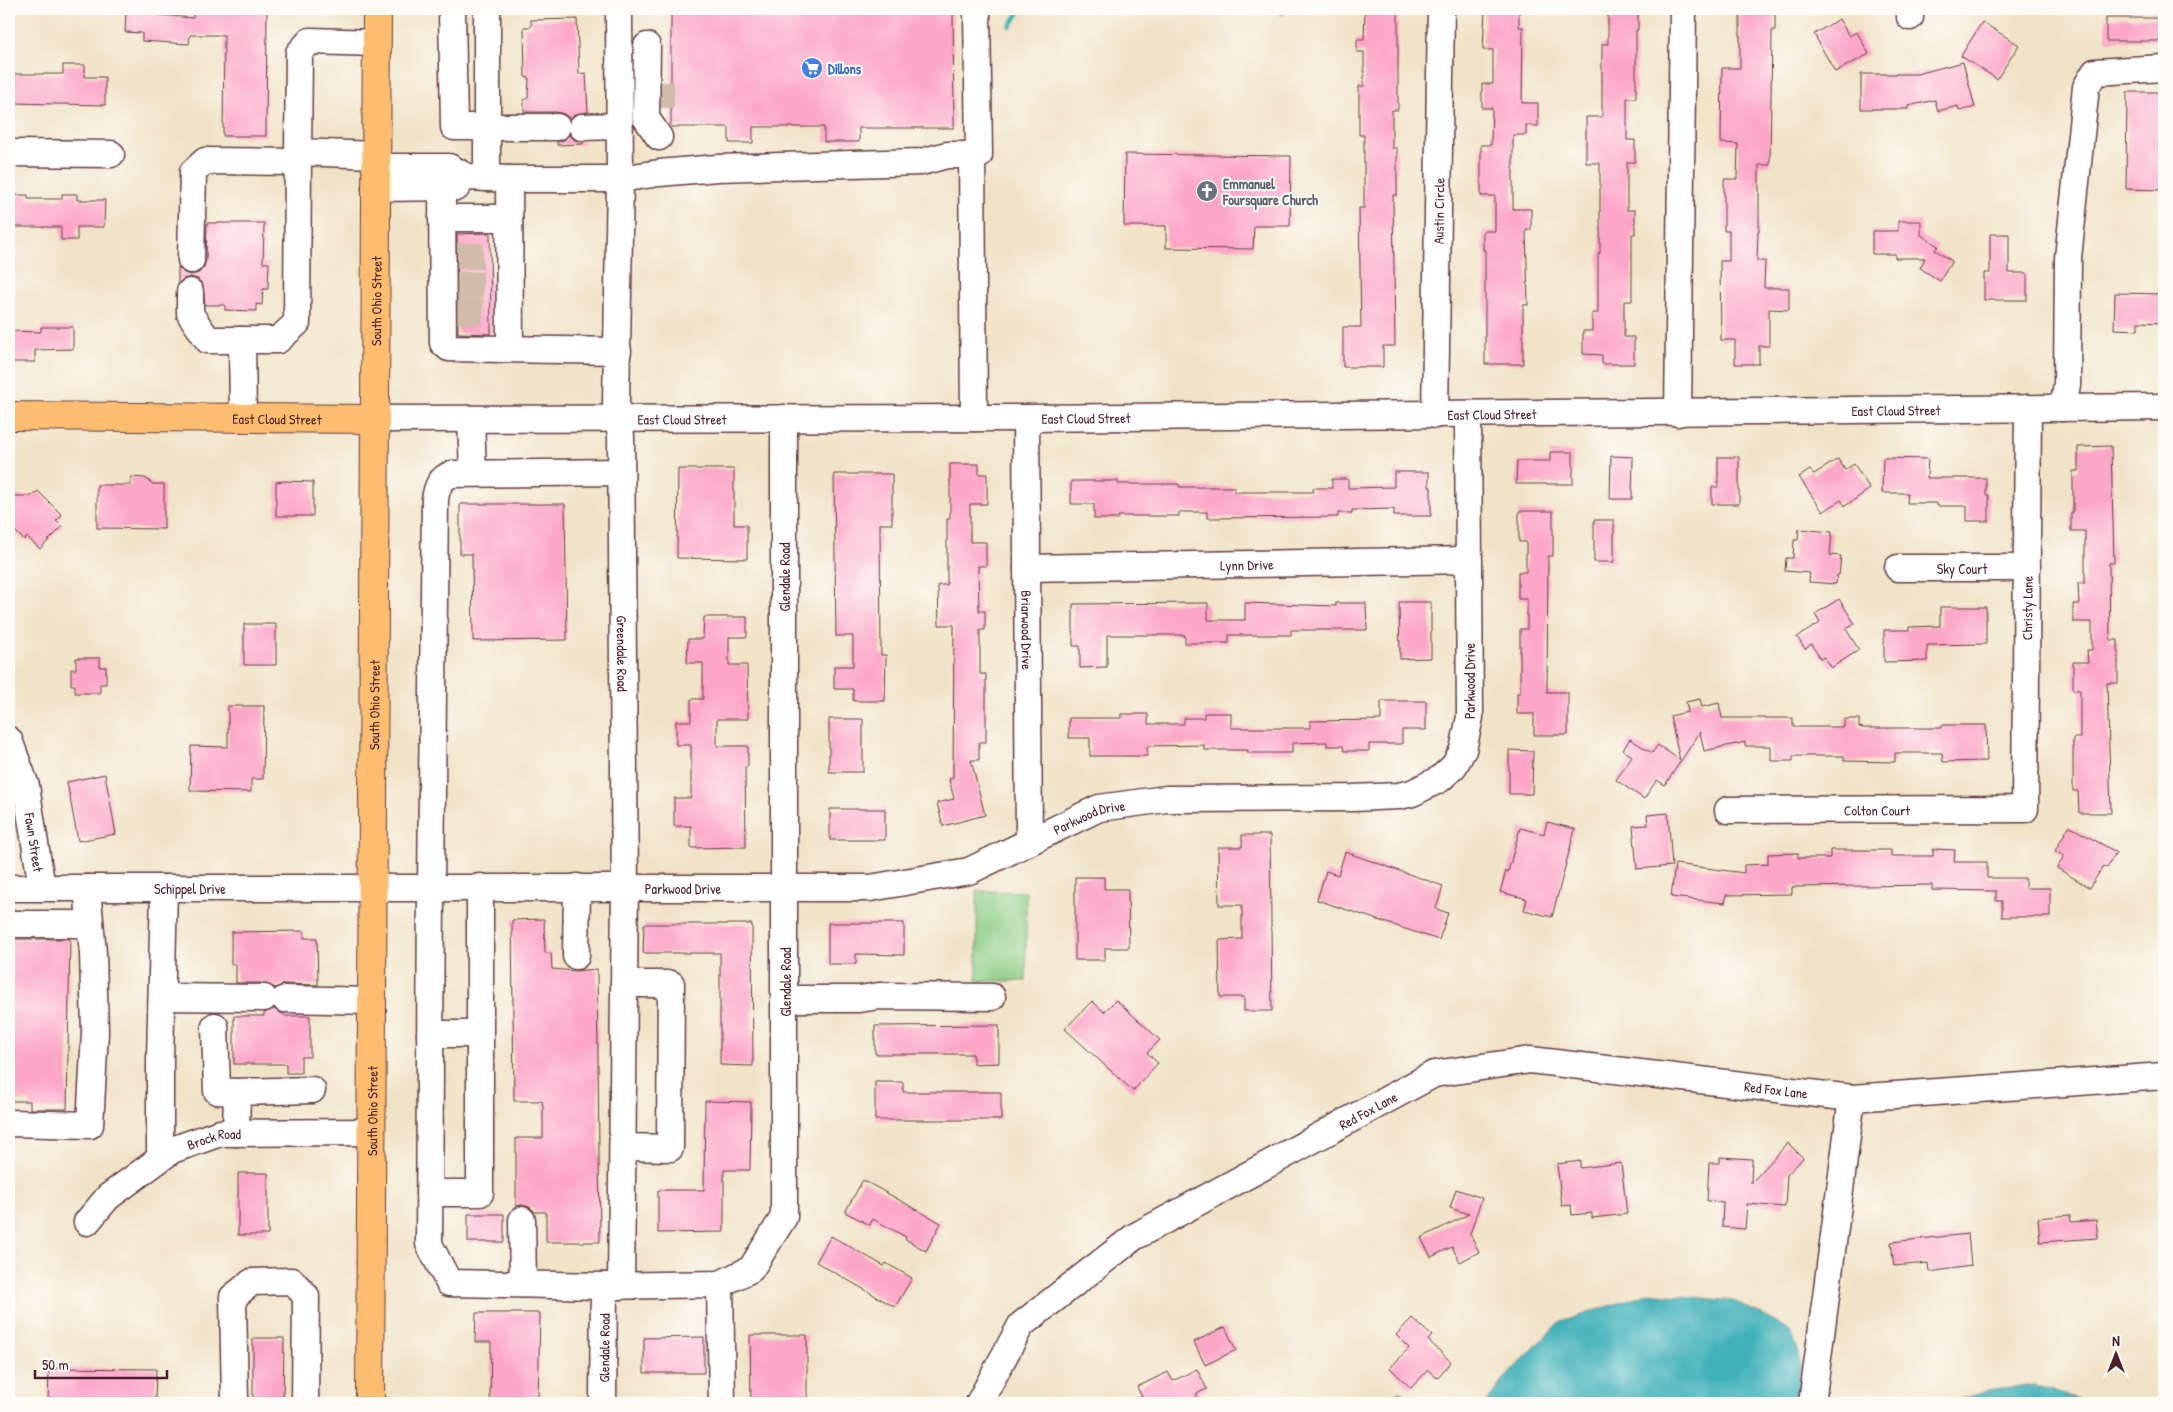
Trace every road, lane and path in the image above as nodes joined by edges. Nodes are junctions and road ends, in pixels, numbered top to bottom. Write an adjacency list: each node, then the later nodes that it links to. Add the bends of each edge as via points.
1 (377, 9): 8 (main road, South Ohio Street)
2 (452, 9): 16 (street, via 454,127)
3 (487, 9): 16 (street)
4 (977, 9): 20 (street, via 979,155)
5 (1441, 9): 38 (street, Austin Circle)
6 (1682, 9): 37 (street)
7 (619, 17): 9 (street); 13 (street, Greendale Road)
8 (376, 43): 21 (street, via 310,41 299,53); 22 (main road, South Ohio Street)
9 (647, 46): 11 (street, via 661,64); 17 (street, via 646,118)
10 (2164, 68): 36 (street, via 2095,72 2086,87 2068,258 2068,385)
11 (661, 82)
12 (661, 109): 17 (street)
13 (618, 126): 15 (street); 25 (street, Greendale Road)
14 (557, 127): 16 (street)
15 (582, 127)
16 (487, 128): 24 (street)
17 (659, 137): 23 (street)
18 (9, 153): 19 (street)
19 (111, 154)
20 (972, 155): 23 (street, via 947,155 921,162 717,168); 43 (street)
21 (298, 157): 22 (street); 29 (street, via 206,161 193,172); 31 (street, via 297,323 278,340)
22 (376, 170): 24 (street, via 449,167); 26 (street); 45 (main road, South Ohio Street)
23 (659, 173): 25 (street)
24 (487, 178): 25 (street); 26 (street, via 457,187); 28 (street)
25 (620, 179): 33 (street, Greendale Road)
26 (442, 187): 27 (street)
27 (442, 218): 28 (street); 32 (street, via 450,256 450,311 443,343 449,348)
28 (509, 218): 32 (street, via 500,256 500,312)
29 (190, 260)
30 (190, 292): 31 (street, via 190,314 208,340)
31 (242, 340): 41 (street)
32 (510, 348): 33 (street)
33 (618, 351): 47 (street, Greendale Road)
34 (2164, 407): 36 (street, East Cloud Street)
35 (2028, 408): 36 (street, East Cloud Street); 37 (street, East Cloud Street); 53 (street, Christy Lane)
36 (2063, 408)
37 (1678, 412): 39 (street, East Cloud Street)
38 (1435, 415): 39 (street, East Cloud Street); 44 (street, East Cloud Street)
39 (1468, 415): 50 (street, Parkwood Drive)
40 (9, 416): 41 (main road, East Cloud Street)
41 (243, 418): 45 (main road, East Cloud Street)
42 (784, 418): 43 (street, East Cloud Street); 47 (street, East Cloud Street); 63 (street, Glendale Road)
43 (974, 418): 44 (street, East Cloud Street)
44 (1026, 418): 51 (street, Briarwood Drive)
45 (374, 419): 46 (street, East Cloud Street); 58 (main road, South Ohio Street)
46 (471, 419): 47 (street, East Cloud Street); 49 (street)
47 (618, 420): 48 (street, Greendale Road)
48 (620, 472): 49 (street); 62 (street, Greendale Road)
49 (473, 473): 59 (street, via 447,476 437,488 435,498)
50 (1468, 560): 51 (street, Lynn Drive); 57 (street, Parkwood Drive, via 1470,717 1463,750 1454,766 1440,779 1399,796 1166,798 1099,808)
51 (1027, 568): 57 (street, Briarwood Drive)
52 (1898, 568): 53 (street, Sky Court)
53 (2027, 568): 55 (street, Christy Lane)
54 (9, 740): 65 (street, Fawn Street, via 26,786)
55 (2026, 808): 56 (street, Colton Court)
56 (1728, 810)
57 (1029, 842): 63 (street, Parkwood Drive, via 969,871 870,888)
58 (372, 887): 59 (street, Parkwood Drive); 67 (street, Schippel Drive); 75 (main road, South Ohio Street)
59 (430, 887): 60 (street, Parkwood Drive); 77 (street)
60 (480, 887): 61 (street, Parkwood Drive); 78 (street)
61 (577, 887): 62 (street, Parkwood Drive); 70 (street)
62 (625, 887): 63 (street, Parkwood Drive); 71 (street, Greendale Road)
63 (785, 887): 74 (street, Glendale Road)
64 (9, 888): 65 (street, Schippel Drive)
65 (42, 888): 66 (street, Schippel Drive)
66 (87, 888): 67 (street, Schippel Drive); 69 (street)
67 (164, 888): 72 (street)
68 (9, 924): 69 (street)
69 (90, 924): 83 (street, via 95,1032 90,1125)
70 (576, 956)
71 (624, 984): 86 (street, Greendale Road); 86 (street, via 672,984 670,1148)
72 (162, 997): 75 (street); 87 (street)
73 (992, 997): 74 (street)
74 (785, 999): 93 (street, Glendale Road, via 784,1217 751,1268)
75 (372, 1001): 84 (main road, South Ohio Street)
76 (215, 1026): 81 (street, via 217,1091)
77 (430, 1034): 78 (street); 88 (street)
78 (480, 1034): 88 (street, via 480,1193)
79 (2164, 1076): 82 (street, Red Fox Lane)
80 (312, 1090): 81 (street)
81 (237, 1092): 85 (street)
82 (1852, 1098): 101 (street, Red Fox Lane, via 1530,1060 1434,1074 1134,1237 1021,1326); 102 (street)
83 (9, 1123)
84 (371, 1132): 85 (street, Brock Road); 98 (main road, South Ohio Street)
85 (236, 1133): 87 (street, Brock Road, via 220,1133 172,1150)
86 (623, 1147): 94 (street, Greendale Road)
87 (160, 1158): 90 (street, Brock Road, via 108,1197)
88 (429, 1193): 92 (street, via 429,1244 449,1283)
89 (522, 1220): 92 (street)
90 (87, 1222)
91 (272, 1281): 95 (street, via 252,1282 234,1297); 96 (street, via 255,1293 244,1307 245,1396); 97 (street, via 292,1281 306,1296)
92 (523, 1284): 94 (street)
93 (720, 1284): 94 (street, Glendale Road); 100 (street)
94 (612, 1286): 99 (street, Glendale Road)
95 (235, 1403)
96 (241, 1403)
97 (305, 1403)
98 (370, 1403)
99 (603, 1403)
100 (722, 1403)
101 (979, 1403)
102 (1812, 1403)

